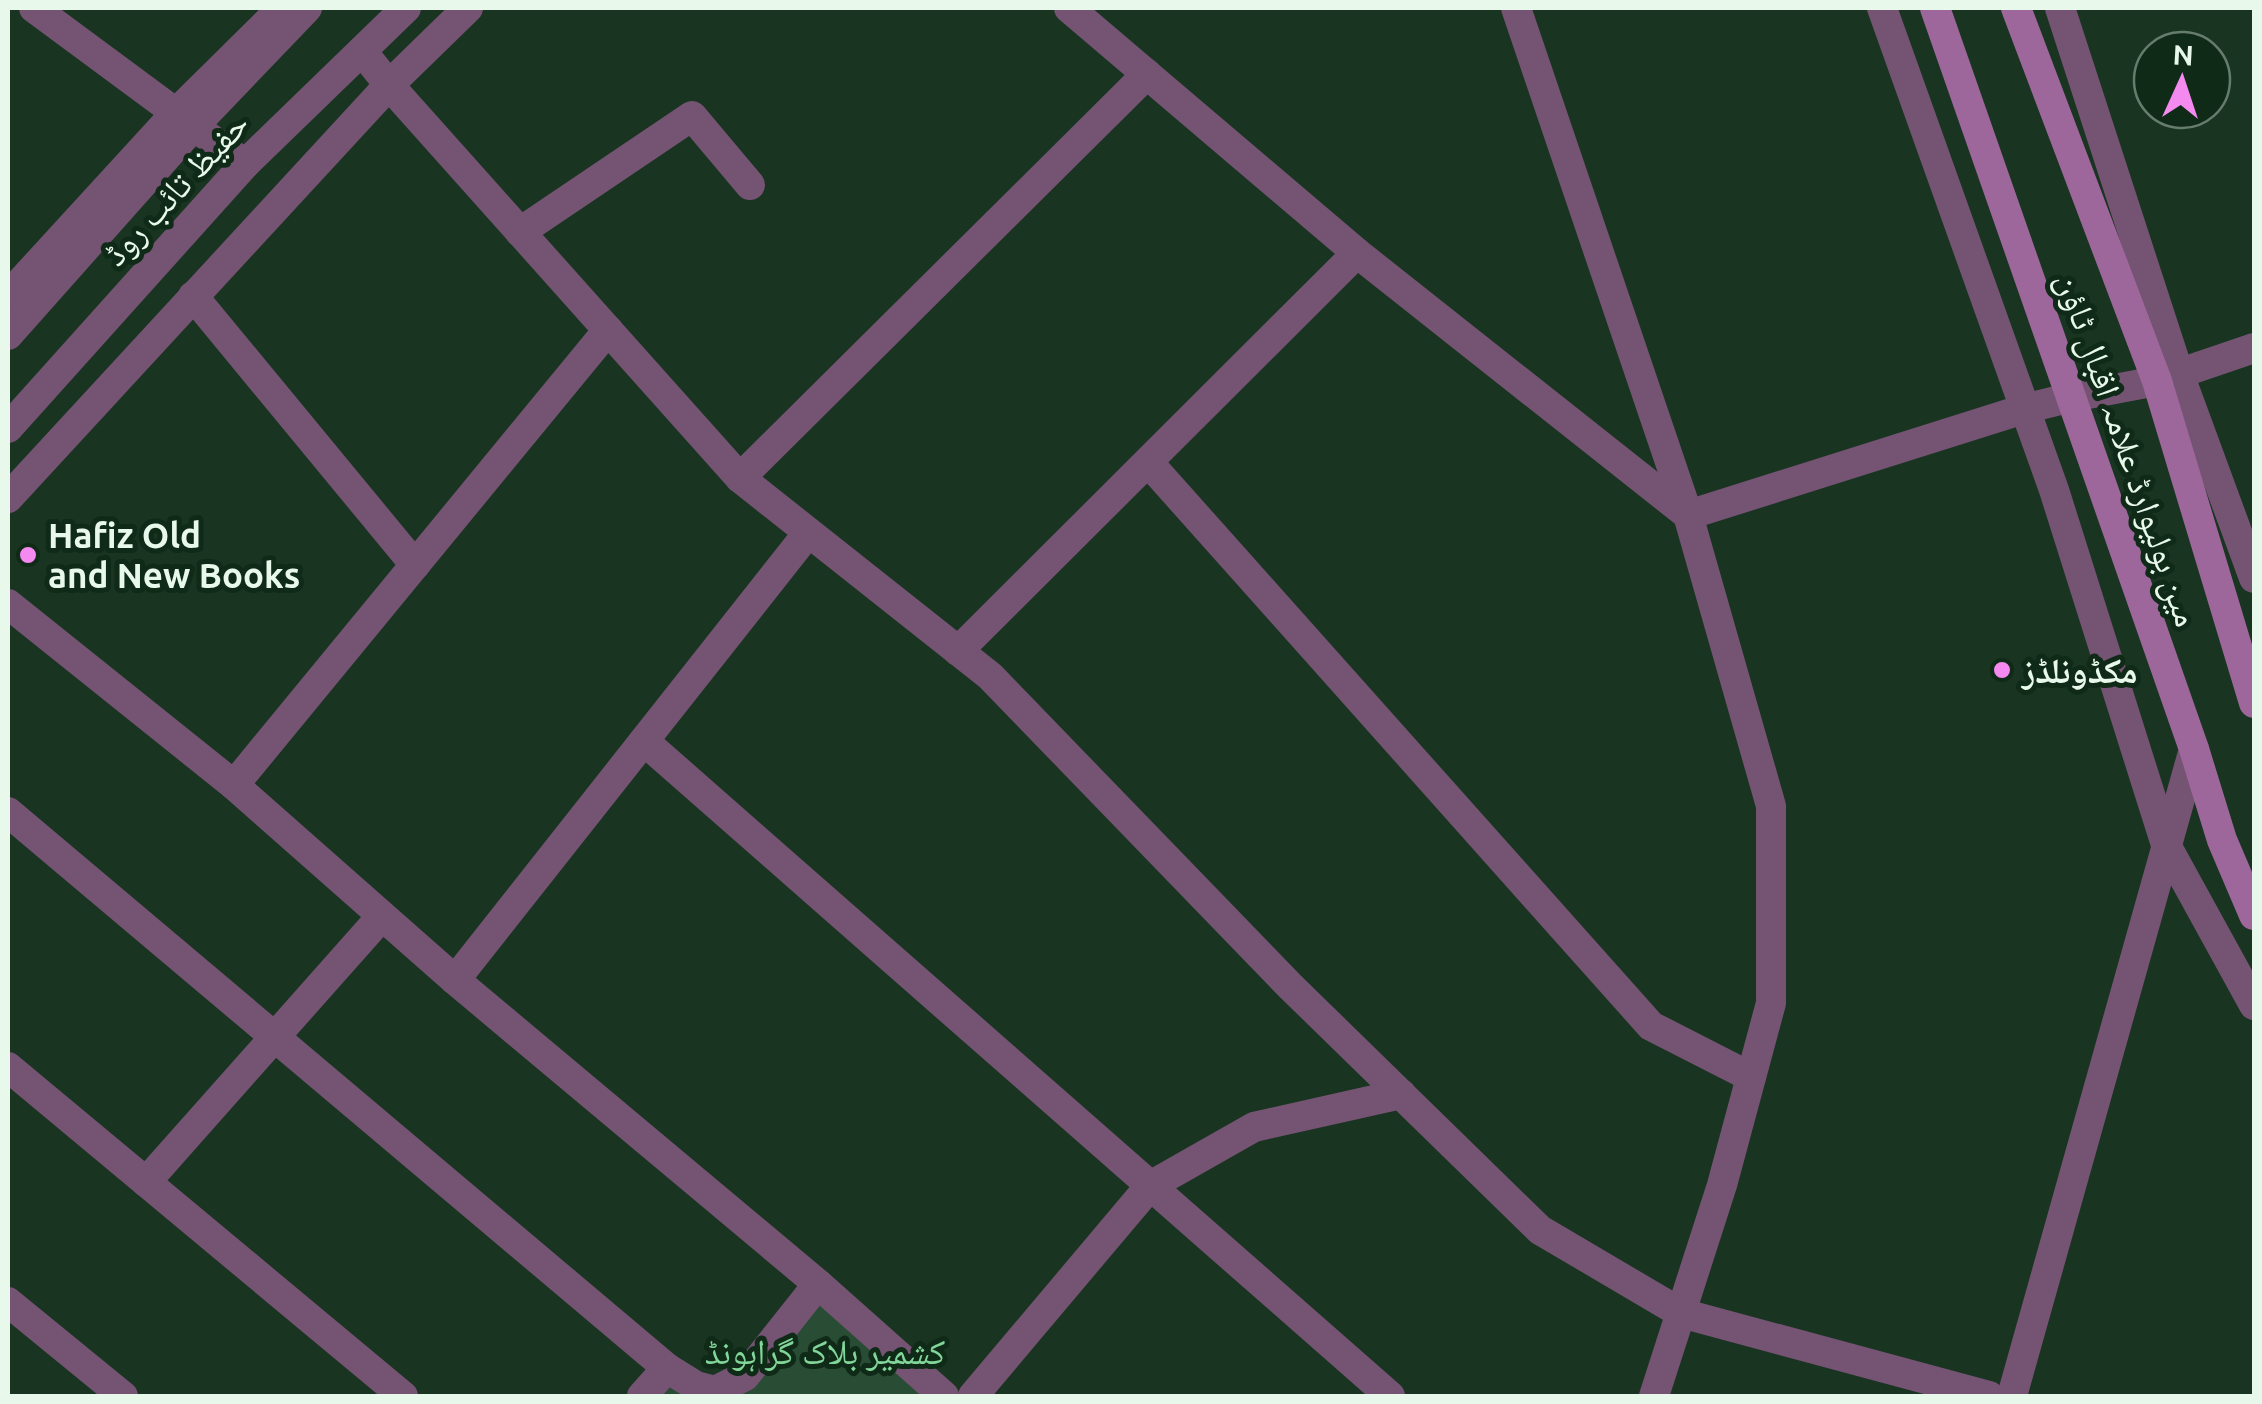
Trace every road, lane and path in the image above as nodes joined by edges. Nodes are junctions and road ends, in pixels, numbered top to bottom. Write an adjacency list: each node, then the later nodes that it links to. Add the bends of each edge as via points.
1 (34, 8): 15 (street)
2 (282, 8): 15 (street)
3 (308, 8): 15 (street, حفیظ تائب روڈ)
4 (406, 8): 12 (street, حفیظ تائب روڈ)
5 (468, 8): 14 (street)
6 (1069, 8): 13 (street)
7 (1516, 8): 32 (street)
8 (1882, 8): 27 (street)
9 (1935, 8): 26 (main road, مین بولیوارڈ علامہ اقبال ٹاؤن)
10 (2016, 8): 25 (main road, مین بولیوارڈ علامہ اقبال ٹاؤن)
11 (2060, 8): 25 (street)
12 (362, 51): 14 (street); 16 (street, حفیظ تائب روڈ)
13 (1147, 74): 19 (street); 30 (street)
14 (389, 85): 18 (street); 21 (street)
15 (183, 121): 16 (street); 20 (street); 23 (street, حفیظ تائب روڈ)
16 (245, 164): 28 (street, حفیظ تائب روڈ)
17 (750, 185): 18 (street, via 692,116)
18 (520, 232): 22 (street)
19 (1357, 253): 29 (street); 32 (street)
20 (8, 296)
21 (193, 296): 31 (street); 34 (street)
22 (608, 330): 30 (street); 34 (street)
23 (8, 335)
24 (2254, 348): 25 (street)
25 (2168, 378): 26 (street); 35 (street); 38 (main road, مین بولیوارڈ علامہ اقبال ٹاؤن)
26 (2072, 397): 27 (street); 40 (main road, مین بولیوارڈ علامہ اقبال ٹاؤن)
27 (2024, 410): 32 (street); 43 (street)
28 (8, 428)
29 (1148, 462): 37 (street); 50 (street, via 1651,1026)
30 (740, 478): 33 (street)
31 (8, 498)
32 (1688, 515): 50 (street, via 1771,806 1771,1003)
33 (808, 533): 37 (street); 39 (street)
34 (415, 565): 41 (street)
35 (2254, 578)
36 (8, 604): 41 (street)
37 (958, 651): 51 (street)
38 (2254, 703)
39 (644, 742): 46 (street); 53 (street)
40 (2194, 749): 43 (street); 44 (main road, مین بولیوارڈ علامہ اقبال ٹاؤن)
41 (234, 785): 45 (street)
42 (8, 812): 48 (street)
43 (2166, 844): 47 (street); 66 (street)
44 (2254, 915)
45 (382, 916): 46 (street); 48 (street)
46 (456, 980): 54 (street)
47 (2254, 1005)
48 (274, 1038): 52 (street); 57 (street)
49 (9, 1072): 52 (street)
50 (1751, 1077): 56 (street)
51 (1401, 1094): 53 (street, via 1254,1127); 56 (street, via 1540,1230)
52 (146, 1182): 59 (street)
53 (1150, 1186): 62 (street); 63 (street)
54 (818, 1284): 57 (street, via 744,1376 715,1391); 61 (street)
55 (8, 1302): 58 (street)
56 (1681, 1313): 64 (street); 65 (street)
57 (666, 1368): 60 (street)
58 (123, 1396)
59 (403, 1396)
60 (642, 1396)
61 (944, 1396)
62 (973, 1396)
63 (1390, 1396)
64 (1654, 1396)
65 (1989, 1396)
66 (2012, 1396)

